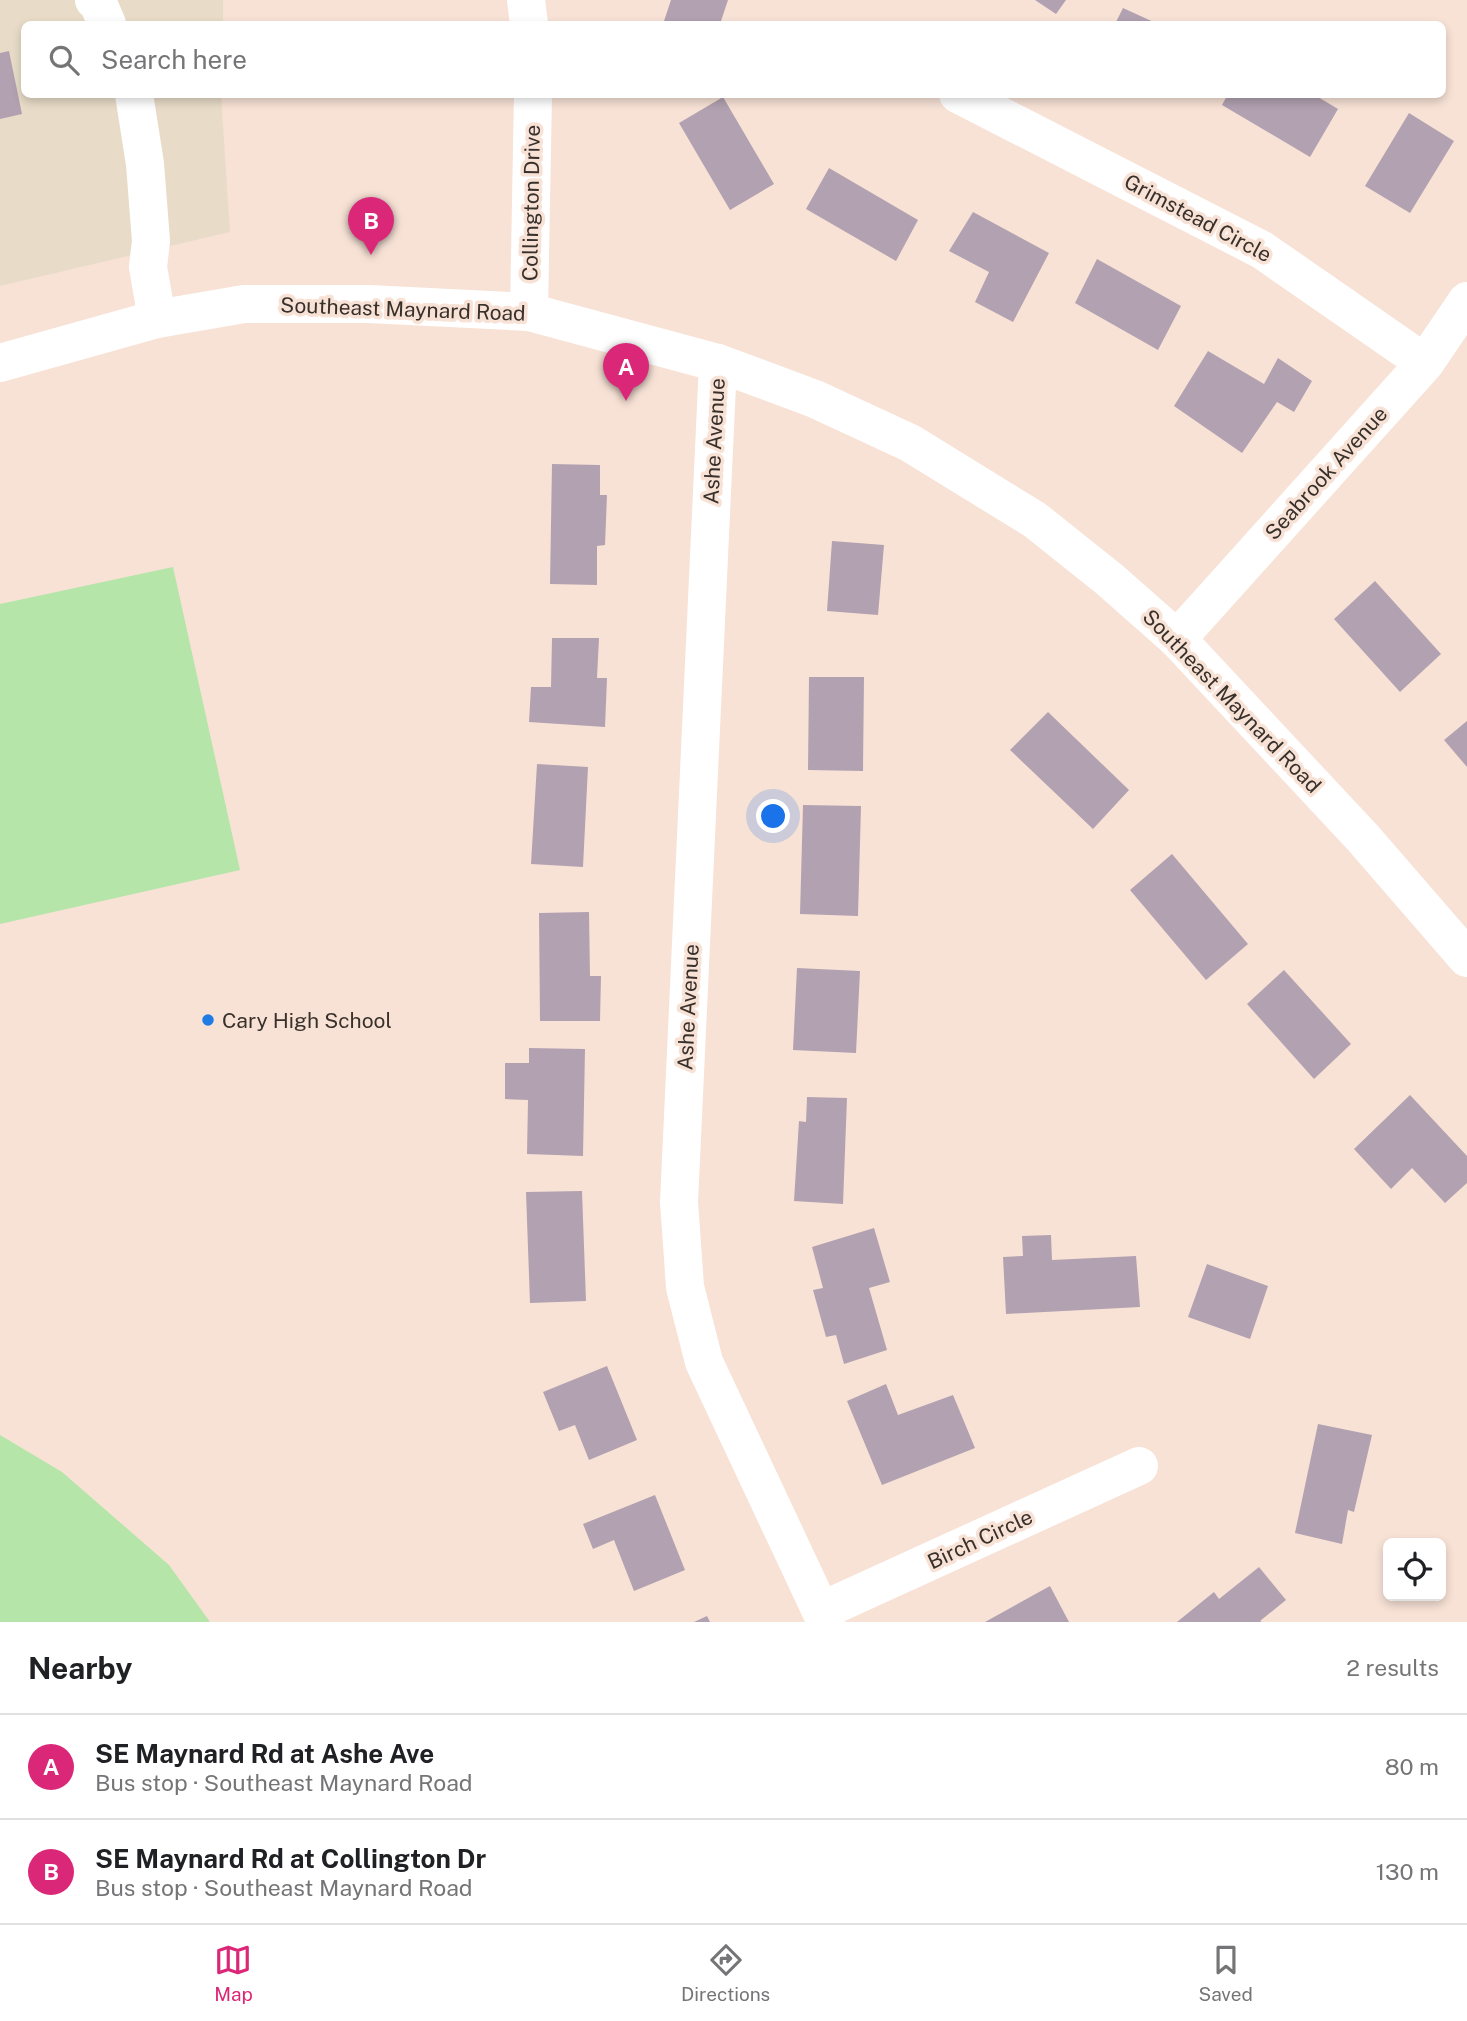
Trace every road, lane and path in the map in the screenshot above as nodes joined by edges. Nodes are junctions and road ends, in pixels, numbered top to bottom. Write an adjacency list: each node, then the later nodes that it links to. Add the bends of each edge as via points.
1 (93, 0): 3 (street)
2 (526, 0): 4 (street)
3 (106, 21)
4 (529, 21)
5 (135, 98): 10 (street, via 145,164 148,267)
6 (533, 98): 9 (street, Collington Drive)
7 (966, 98): 13 (street, Grimstead Circle, via 1262,250)
8 (1467, 301): 13 (street, Seabrook Avenue)
9 (529, 312): 10 (street, Southeast Maynard Road, via 369,304 244,304); 12 (street, Southeast Maynard Road)
10 (157, 319): 11 (street, Southeast Maynard Road)
11 (0, 363)
12 (718, 363): 14 (street, Southeast Maynard Road, via 815,399 910,443 1035,520); 17 (street, Ashe Avenue, via 679,1202 685,1287 704,1362)
13 (1425, 363): 14 (street, Seabrook Avenue)
14 (1177, 639): 15 (street, Southeast Maynard Road, via 1363,838)
15 (1467, 958)
16 (1139, 1466): 17 (street, Birch Circle)
17 (824, 1617)

